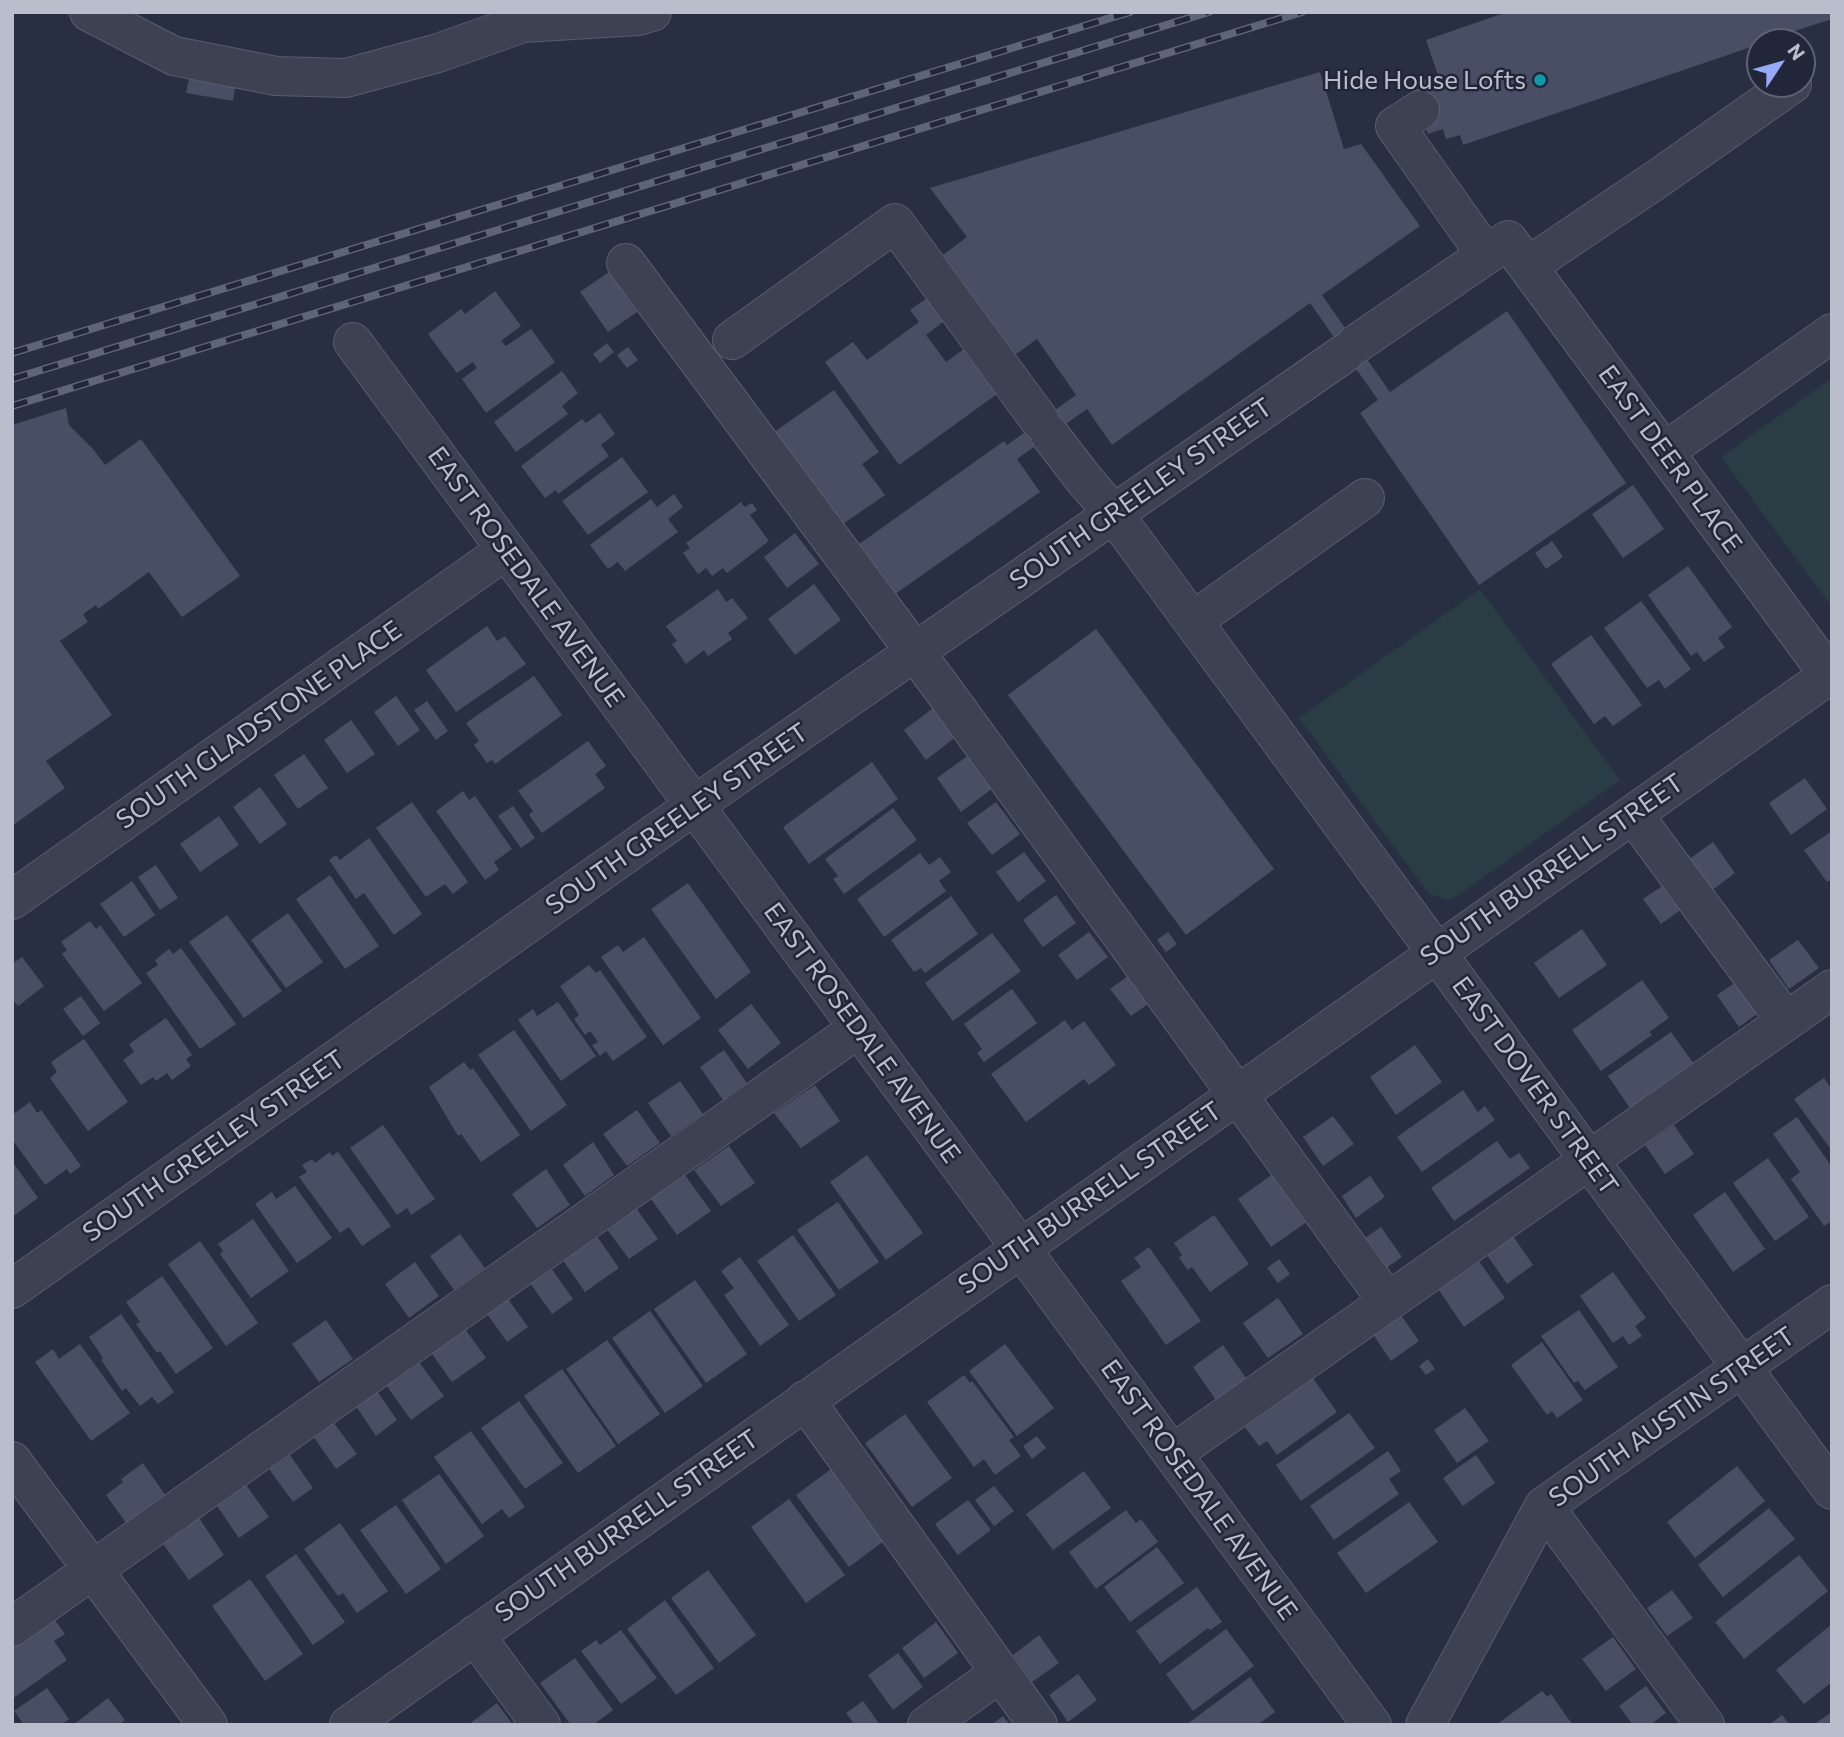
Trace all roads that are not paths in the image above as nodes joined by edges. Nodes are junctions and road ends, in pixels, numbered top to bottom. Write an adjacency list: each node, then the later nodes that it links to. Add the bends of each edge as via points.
1 (89, 12): 3 (street, via 174,56 276,76 346,78 438,53)
2 (652, 12): 3 (street)
3 (524, 18)
4 (1772, 98): 6 (street, SOUTH GREELEY STREET, via 1660,177)
5 (1420, 110): 6 (street, EAST DEER PLACE, via 1395,126)
6 (1507, 254): 11 (street, EAST DEER PLACE); 13 (street, SOUTH GREELEY STREET, via 1351,349)
7 (626, 263): 16 (street)
8 (1832, 333): 11 (street)
9 (732, 340): 13 (street, EAST DOVER STREET, via 895,223)
10 (353, 342): 14 (street, EAST ROSEDALE AVENUE)
11 (1664, 452): 17 (street, EAST DEER PLACE)
12 (1364, 498): 15 (street)
13 (1113, 513): 15 (street, EAST DOVER STREET); 16 (street, SOUTH GREELEY STREET)
14 (506, 550): 18 (street, EAST ROSEDALE AVENUE); 20 (street, SOUTH GLADSTONE PLACE)
15 (1193, 621): 21 (street, EAST DOVER STREET)
16 (914, 651): 18 (street, SOUTH GREELEY STREET); 25 (street)
17 (1831, 676): 19 (street, SOUTH BURRELL STREET)
18 (695, 806): 24 (street, EAST ROSEDALE AVENUE); 28 (street, SOUTH GREELEY STREET)
19 (1633, 814): 21 (street, SOUTH BURRELL STREET); 23 (street)
20 (12, 900)
21 (1436, 952): 25 (street, SOUTH BURRELL STREET); 26 (street, EAST DOVER STREET)
22 (1832, 989): 23 (street)
23 (1786, 1021): 26 (street)
24 (859, 1028): 27 (street, EAST ROSEDALE AVENUE); 37 (street)
25 (1237, 1093): 27 (street, SOUTH BURRELL STREET); 29 (street)
26 (1589, 1160): 29 (street); 31 (street, EAST DOVER STREET)
27 (1020, 1247): 32 (street, SOUTH BURRELL STREET); 33 (street, EAST ROSEDALE AVENUE)
28 (12, 1289)
29 (1388, 1302): 33 (street)
30 (1832, 1304): 31 (street, SOUTH AUSTIN STREET)
31 (1742, 1367): 35 (street, EAST DOVER STREET); 36 (street, SOUTH AUSTIN STREET)
32 (805, 1400): 39 (street, SOUTH BURRELL STREET); 40 (street)
33 (1172, 1454): 46 (street, EAST ROSEDALE AVENUE)
34 (12, 1461): 37 (street)
35 (1832, 1489)
36 (1544, 1506): 47 (street, SOUTH AUSTIN STREET); 48 (street)
37 (92, 1569): 38 (street); 41 (street)
38 (12, 1627)
39 (475, 1635): 42 (street, SOUTH BURRELL STREET); 43 (street)
40 (1000, 1673): 44 (street); 45 (street)
41 (208, 1725)
42 (349, 1725)
43 (541, 1725)
44 (927, 1725)
45 (1038, 1725)
46 (1372, 1725)
47 (1424, 1725)
48 (1705, 1725)

